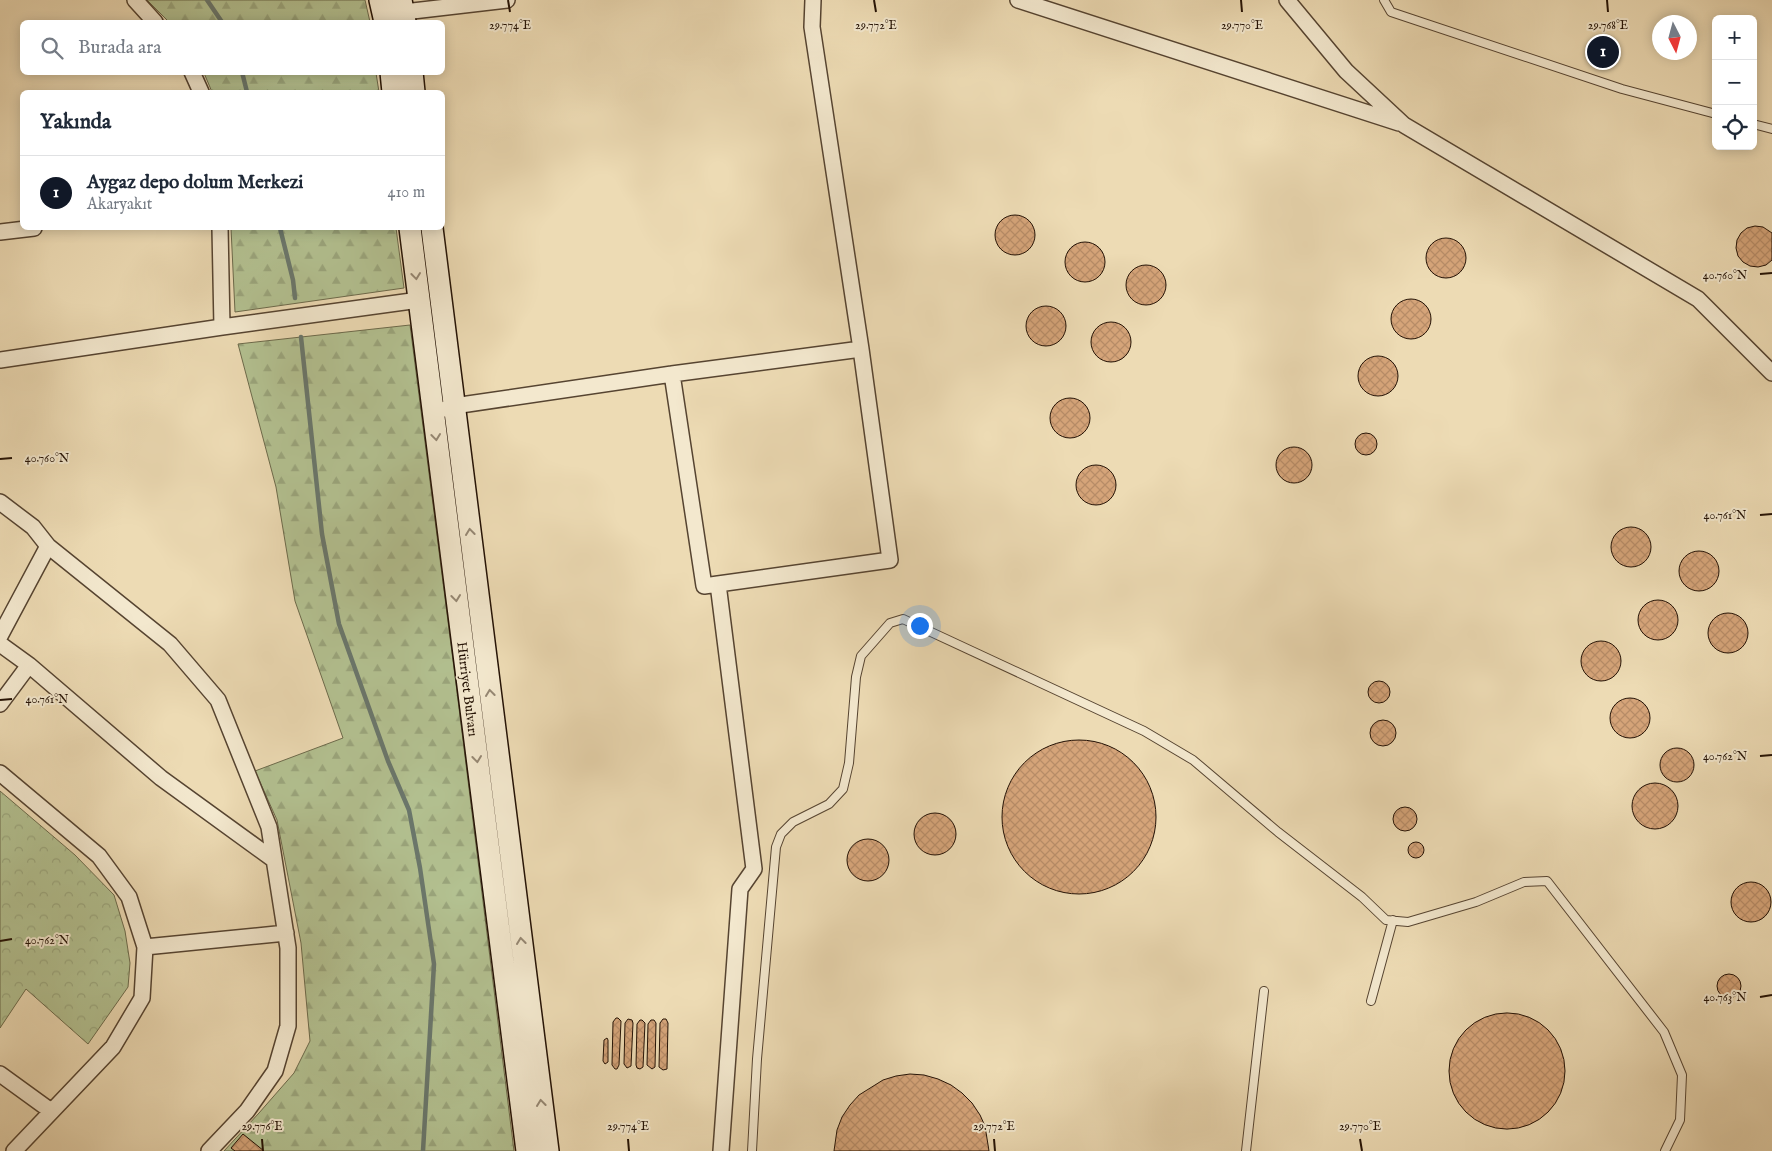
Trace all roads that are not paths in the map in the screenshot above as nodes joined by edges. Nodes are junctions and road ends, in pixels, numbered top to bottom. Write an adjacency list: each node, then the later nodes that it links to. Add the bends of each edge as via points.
1 (135, 0): 9 (street)
2 (380, 0): 10 (main road)
3 (507, 0): 8 (street)
4 (813, 0): 28 (street, via 812,28)
5 (1018, 0): 18 (street)
6 (1286, 0): 18 (street, via 1346,71)
7 (1384, 0): 17 (lane, via 1391,12 1622,89)
8 (403, 12)
9 (153, 20)
10 (385, 20)
11 (193, 75): 14 (street)
12 (391, 75): 15 (main road)
13 (412, 75): 16 (main road)
14 (200, 90)
15 (393, 90)
16 (414, 90)
17 (1712, 113)
18 (1404, 125): 30 (street, via 1698,299)
19 (1757, 125): 20 (lane)
20 (1772, 129)
21 (20, 230): 25 (street)
22 (220, 230): 27 (street)
23 (410, 230): 26 (main road, Hürriyet Bulvarı, one-way to 26)
24 (432, 230): 32 (main road, Hürriyet Bulvarı)
25 (0, 232)
26 (419, 300): 27 (street); 33 (main road, Hürriyet Bulvarı)
27 (222, 327): 29 (street)
28 (861, 349): 31 (street); 36 (street, via 890,560)
29 (0, 360)
30 (1772, 373)
31 (672, 374): 32 (street); 36 (street, via 704,586)
32 (454, 406): 33 (street); 53 (main road, Hürriyet Bulvarı, one-way to 32)
33 (432, 413): 52 (main road, Hürriyet Bulvarı, one-way to 52)
34 (0, 502): 35 (street, via 33,527)
35 (48, 546): 37 (street); 42 (street, via 170,644 218,700 269,827)
36 (718, 584): 54 (street, via 754,868 740,889)
37 (0, 636)
38 (0, 644): 39 (street)
39 (29, 665): 40 (street); 42 (street, via 161,778)
40 (0, 704)
41 (0, 773): 45 (street, via 99,856 129,897)
42 (274, 860): 44 (street)
43 (1393, 920): 47 (lane); 55 (lane, via 1386,920 1193,760 1144,732 903,619 890,623 861,656 856,676 849,763 842,789 830,804 793,822 781,834 776,847); 57 (lane, via 1408,922 1468,905 1524,882 1547,882 1664,1032 1682,1075 1680,1120)
44 (286, 933): 45 (street); 51 (street, via 288,1026 275,1071 247,1111)
45 (145, 947): 49 (street, via 142,998 114,1047)
46 (1264, 991): 56 (lane)
47 (1371, 1001)
48 (1, 1076): 49 (street)
49 (51, 1111): 50 (street)
50 (14, 1151)
51 (209, 1151)
52 (528, 1151)
53 (548, 1151)
54 (721, 1151)
55 (752, 1151)
56 (1246, 1151)
57 (1665, 1151)

